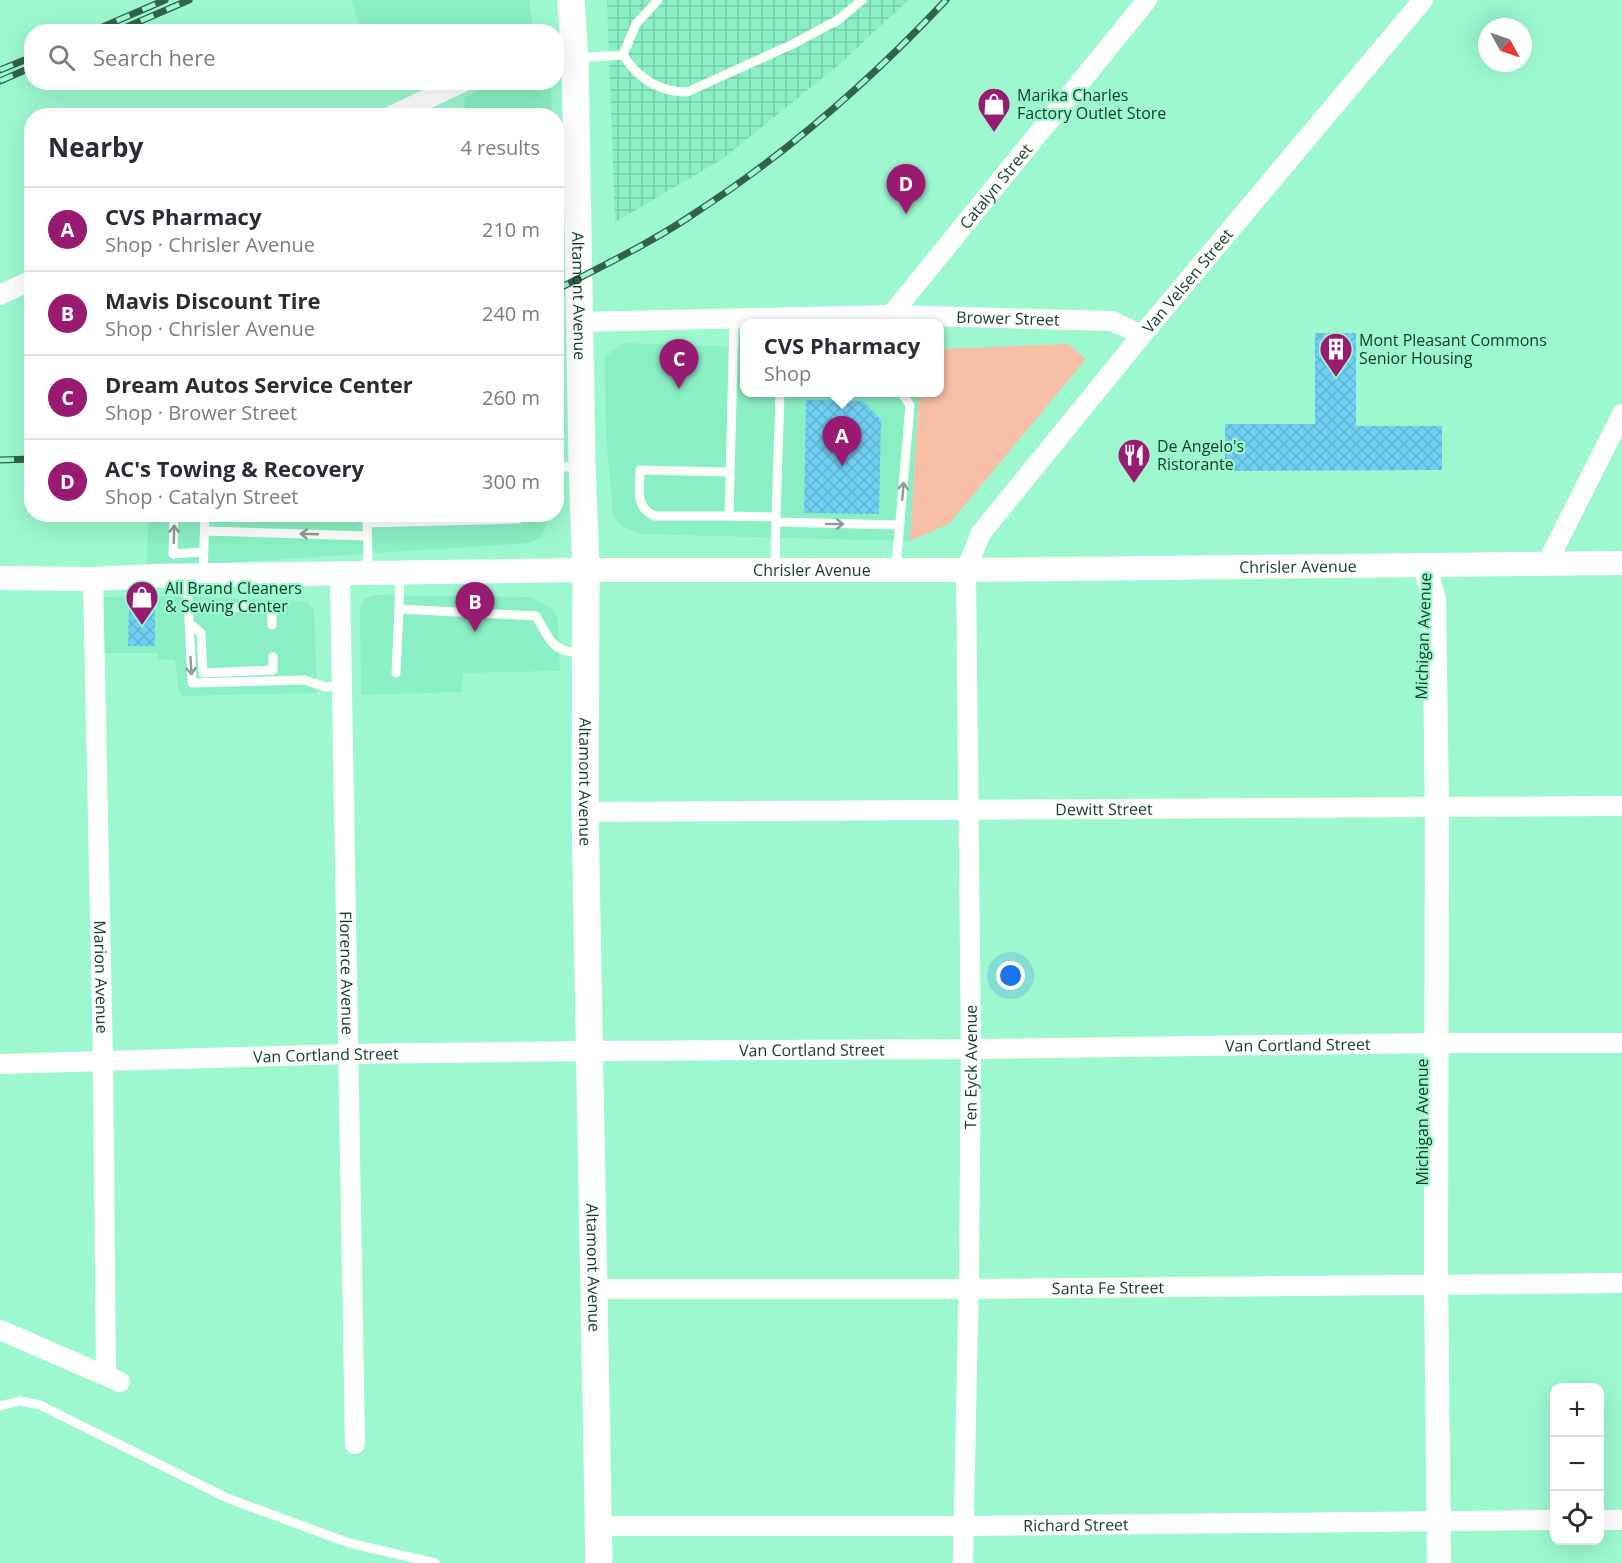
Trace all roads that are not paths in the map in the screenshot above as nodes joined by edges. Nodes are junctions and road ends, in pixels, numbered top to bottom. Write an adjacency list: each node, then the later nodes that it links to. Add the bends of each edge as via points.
1 (571, 0): 6 (main road, Altamont Avenue)
2 (658, 0): 7 (lane, via 636,24)
3 (862, 0): 7 (lane, via 829,25 687,92 660,88 632,68)
4 (1147, 0): 13 (street, Catalyn Street)
5 (1423, 0): 16 (street, Van Velsen Street)
6 (568, 44): 7 (lane); 10 (main road, Altamont Avenue)
7 (623, 55)
8 (446, 90): 9 (street)
9 (408, 108)
10 (567, 176): 15 (main road, Altamont Avenue)
11 (24, 284): 12 (street)
12 (0, 295)
13 (891, 315): 14 (street, Brower Street); 16 (street, Brower Street, via 1112,321)
14 (734, 318): 15 (street, Brower Street); 17 (lane)
15 (580, 322): 22 (main road, Altamont Avenue)
16 (1142, 335): 39 (street, Van Velsen Street, via 981,533)
17 (733, 372): 18 (lane); 23 (lane)
18 (740, 373)
19 (780, 397): 25 (lane)
20 (904, 397): 29 (lane, one-way to 20, via 910,405)
21 (1622, 414): 32 (street)
22 (569, 466): 36 (main road, Altamont Avenue)
23 (730, 472): 24 (lane); 24 (lane, via 640,470 639,501 654,516)
24 (729, 516): 25 (lane)
25 (776, 519): 29 (lane, one-way to 29); 37 (lane)
26 (174, 522): 35 (lane, one-way to 26, via 173,554)
27 (205, 522): 30 (lane)
28 (405, 522): 31 (lane, via 367,523)
29 (900, 525): 38 (lane)
30 (205, 531): 31 (lane, one-way to 30); 35 (lane)
31 (367, 536): 40 (lane)
32 (1547, 563): 33 (street, Chrisler Avenue); 34 (street, Chrisler Avenue)
33 (1622, 563)
34 (1425, 565): 39 (street, Chrisler Avenue); 54 (street, Michigan Avenue, via 1422,600)
35 (198, 568): 42 (street, Chrisler Avenue); 44 (street, Chrisler Avenue); 45 (lane)
36 (586, 570): 37 (street, Chrisler Avenue); 41 (street, Chrisler Avenue); 49 (main road, Altamont Avenue)
37 (774, 570): 38 (street, Chrisler Avenue)
38 (896, 570): 39 (street, Chrisler Avenue)
39 (966, 570): 55 (street, Ten Eyck Avenue)
40 (366, 573): 41 (street, Chrisler Avenue); 42 (street, Chrisler Avenue)
41 (400, 573): 46 (lane)
42 (340, 574): 52 (street, Florence Avenue)
43 (0, 579): 44 (street, Chrisler Avenue)
44 (93, 579): 62 (street, Marion Avenue)
45 (188, 608): 47 (lane); 48 (lane, via 272,607)
46 (399, 609): 49 (lane, via 536,616 552,644 568,653); 51 (lane)
47 (189, 623): 50 (lane, via 201,633 203,673 273,670); 52 (lane, one-way to 52, via 192,683 305,680 326,687)
48 (272, 625)
49 (585, 653): 56 (main road, Altamont Avenue)
50 (273, 657)
51 (396, 673)
52 (342, 686): 61 (street, Florence Avenue)
53 (1622, 806): 54 (street, Dewitt Street)
54 (1429, 808): 55 (street, Dewitt Street); 57 (street, Michigan Avenue)
55 (968, 811): 56 (street, Dewitt Street); 59 (street, Ten Eyck Avenue)
56 (585, 812): 60 (main road, Altamont Avenue)
57 (1429, 1043): 58 (street, Van Cortland Street); 59 (street, Van Cortland Street); 65 (street, Michigan Avenue)
58 (1622, 1043)
59 (971, 1049): 60 (street, Van Cortland Street); 67 (street, Ten Eyck Avenue)
60 (589, 1051): 61 (street, Van Cortland Street); 66 (main road, Altamont Avenue)
61 (347, 1054): 62 (street, Van Cortland Street); 70 (street, Florence Avenue)
62 (103, 1062): 63 (street, Van Cortland Street); 68 (street, Marion Avenue, via 113,1379)
63 (0, 1064)
64 (1622, 1283): 65 (street, Santa Fe Street)
65 (1430, 1284): 67 (street, Santa Fe Street); 74 (street, Michigan Avenue)
66 (594, 1289): 67 (street, Santa Fe Street); 75 (main road, Altamont Avenue)
67 (968, 1289): 76 (street, Ten Eyck Avenue)
68 (0, 1330)
69 (0, 1406): 77 (lane, via 20,1401 40,1405 227,1498 349,1543)
70 (355, 1444)
71 (1550, 1520): 74 (street, Richard Street)
72 (1604, 1520): 73 (street)
73 (1622, 1520)
74 (1432, 1521): 76 (street, Richard Street); 80 (street, Michigan Avenue); 81 (street, Michigan Avenue)
75 (598, 1526): 76 (street, Richard Street); 78 (main road, Altamont Avenue)
76 (964, 1527): 79 (street, Ten Eyck Avenue)
77 (435, 1563)
78 (599, 1563)
79 (963, 1563)
80 (1425, 1563)
81 (1439, 1563)

